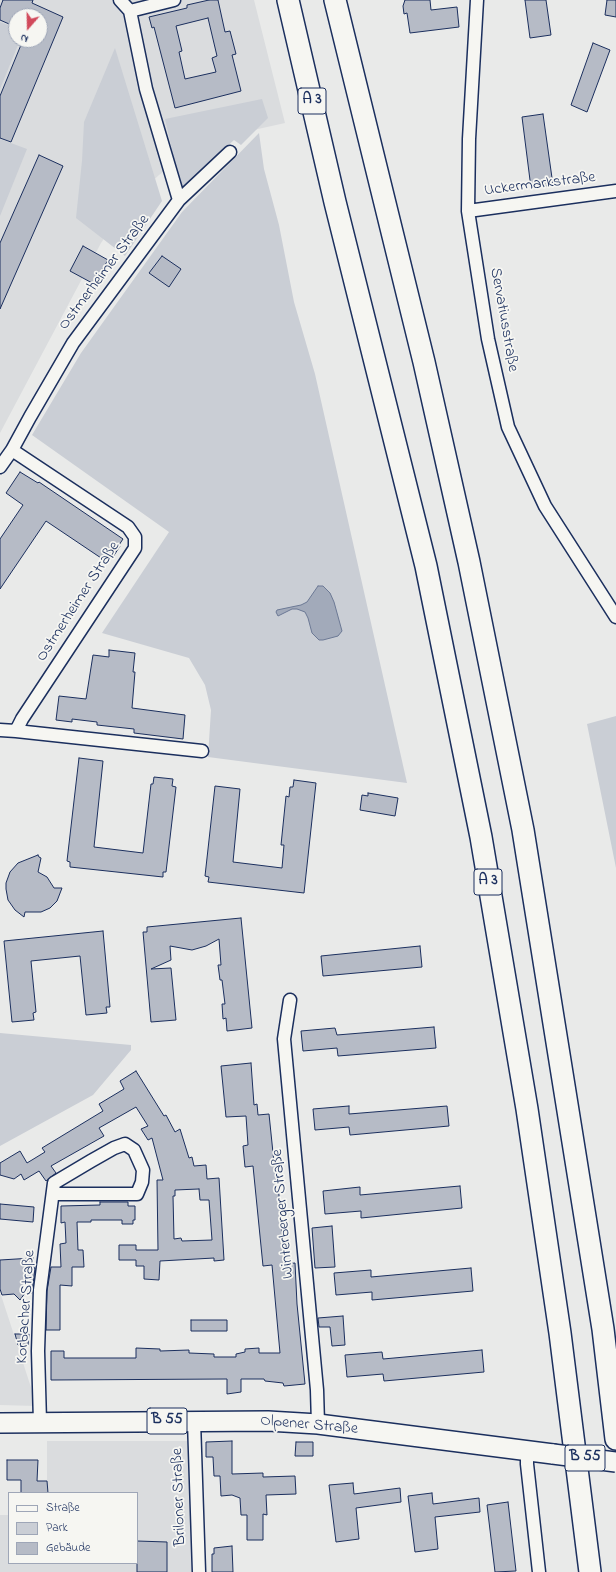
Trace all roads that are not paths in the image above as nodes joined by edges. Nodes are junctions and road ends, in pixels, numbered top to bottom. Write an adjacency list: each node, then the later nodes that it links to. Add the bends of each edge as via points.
1 (120, 0): 6 (street)
2 (174, 0): 6 (street)
3 (288, 0): 28 (highway, A 3, via 335,202 426,566 480,837 527,1109 560,1333)
4 (335, 0): 23 (highway, via 424,362 469,562 523,830 603,1329)
5 (477, 0): 10 (street, Servatiusstraße, via 469,139)
6 (130, 11): 9 (street, via 146,89)
7 (230, 152): 9 (street, Ostmerheimer Straße)
8 (616, 192): 10 (street, Uckermarkstraße)
9 (179, 200): 11 (street, Ostmerheimer Straße, via 73,343)
10 (468, 211): 13 (street, Servatiusstraße, via 488,339 508,427 545,506)
11 (12, 450): 12 (street, Ostmerheimer Straße); 15 (street, Ostmerheimer Straße, via 128,526 135,537 135,548 22,719)
12 (0, 467)
13 (616, 616)
14 (0, 730): 15 (street)
15 (16, 732): 16 (street)
16 (202, 751)
17 (290, 1000): 22 (street, Winterberger Straße, via 284,1039)
18 (53, 1194): 18 (street, Korbacher Straße, via 54,1184 125,1144 134,1150 143,1170 137,1194); 21 (street, Korbacher Straße, via 40,1290)
19 (194, 1421): 21 (main road, Olpener Straße / B 55); 22 (main road, Olpener Straße / B 55); 26 (street, Briloner Straße)
20 (0, 1422): 21 (main road, Olpener Straße / B 55)
21 (40, 1422)
22 (318, 1424): 24 (main road, Olpener Straße / B 55)
23 (616, 1439)
24 (527, 1451): 25 (main road, Olpener Straße / B 55, bridge); 27 (street)
25 (616, 1462)
26 (199, 1572)
27 (539, 1572)
28 (590, 1572)

